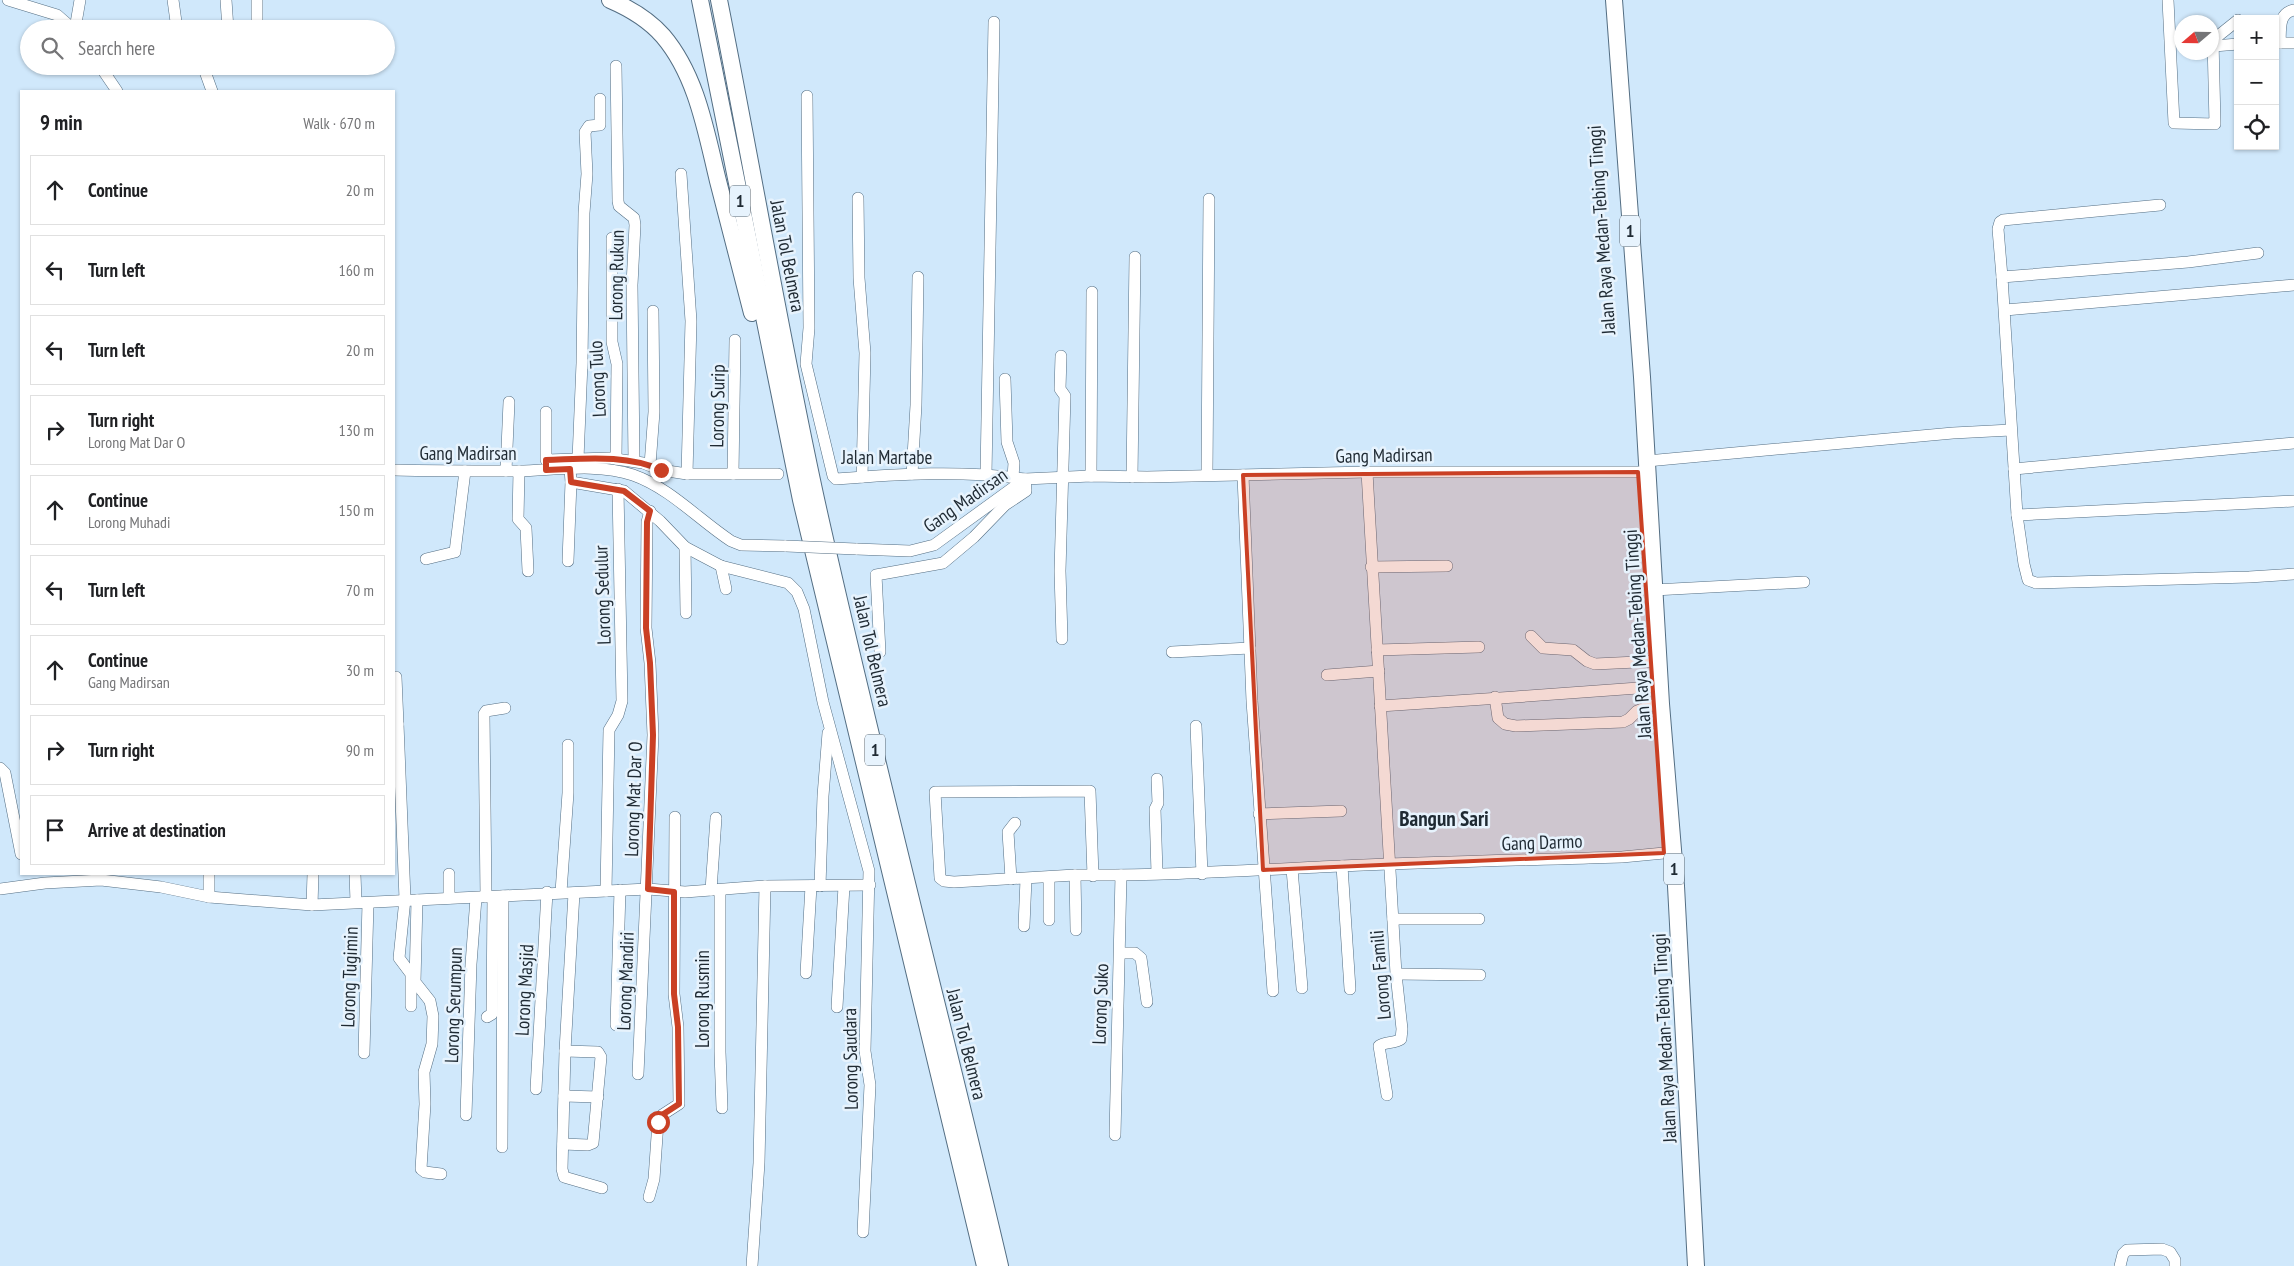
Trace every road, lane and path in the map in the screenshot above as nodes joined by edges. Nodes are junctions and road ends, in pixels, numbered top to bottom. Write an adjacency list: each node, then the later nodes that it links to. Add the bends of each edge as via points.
1 (8, 0): 14 (street, via 57,15)
2 (80, 0): 15 (street)
3 (173, 0): 16 (street)
4 (226, 0): 17 (street)
5 (257, 0): 18 (street)
6 (610, 0): 54 (highway, via 638,14 656,28 688,79 703,120 760,345)
7 (700, 0): 54 (highway, 1)
8 (719, 0): 37 (highway, 1)
9 (730, 0): 37 (highway)
10 (1604, 0): 64 (highway, Jalan Raya Medan-Tebing Tinggi / 1)
11 (1614, 0): 64 (highway, Jalan Raya Medan-Tebing Tinggi / 1)
12 (2168, 0): 21 (street)
13 (2294, 10): 24 (street, via 2282,19)
14 (63, 20)
15 (76, 20)
16 (176, 20)
17 (227, 20)
18 (257, 20)
19 (994, 22): 76 (street)
20 (2234, 24): 23 (street)
21 (2170, 35): 22 (street); 29 (street, via 2174,123 2214,124)
22 (2174, 35)
23 (2219, 37)
24 (2279, 37)
25 (2219, 42): 28 (street)
26 (2279, 43): 27 (street)
27 (2294, 43)
28 (2234, 44)
29 (2213, 60)
30 (616, 66): 61 (street, Lorong Rukun, via 618,206 634,218 635,225 632,285)
31 (106, 75): 33 (street)
32 (206, 75): 34 (street)
33 (116, 90)
34 (212, 90)
35 (807, 96): 80 (street, Jalan Martabe, via 809,328 806,364 833,476 836,479)
36 (600, 99): 59 (street, via 600,125 589,126 585,132 587,174)
37 (738, 99): 203 (highway, Jalan Tol Belmera / 1, via 816,499)
38 (681, 174): 72 (street, via 691,321)
39 (858, 198): 80 (street, via 858,258 865,353)
40 (1209, 199): 77 (street)
41 (2160, 205): 46 (street, via 2003,220 1998,229)
42 (612, 238): 60 (street, Lorong Tulo, via 612,342 617,364)
43 (2258, 253): 46 (street)
44 (1134, 257): 82 (street)
45 (918, 277): 75 (street)
46 (2002, 277): 49 (street)
47 (2294, 285): 49 (street)
48 (1092, 292): 79 (street)
49 (2005, 310): 57 (street)
50 (653, 311): 63 (street, via 654,412)
51 (736, 340): 73 (street, Lorong Surip)
52 (1061, 356): 81 (street, via 1060,389 1066,396)
53 (1004, 379): 83 (street, via 1007,442)
54 (780, 401): 202 (highway, Jalan Tol Belmera / 1, via 815,562)
55 (509, 402): 68 (street)
56 (546, 412): 62 (street)
57 (2011, 430): 64 (street, Gang Madirsan, via 1952,433); 66 (street)
58 (2294, 444): 66 (street)
59 (578, 459): 60 (street); 62 (street)
60 (616, 459): 61 (street)
61 (634, 461): 63 (street)
62 (546, 465): 65 (street, Gang Madirsan); 69 (street, Gang Madirsan)
63 (650, 465): 72 (street)
64 (1644, 468): 71 (street, Gang Madirsan); 99 (highway, Jalan Raya Medan-Tebing Tinggi / 1); 108 (highway, Jalan Raya Medan-Tebing Tinggi / 1)
65 (570, 469): 83 (street, Gang Madirsan, bridge, via 634,475 655,485 741,545 856,550 910,551 934,545); 84 (street)
66 (2014, 469): 88 (street)
67 (395, 470): 70 (street, Gang Madirsan)
68 (506, 471): 69 (street, Gang Madirsan); 70 (street, Gang Madirsan)
69 (519, 471): 95 (street, via 518,519 526,528)
70 (465, 472): 90 (street, via 455,552)
71 (1367, 472): 78 (street, Gang Madirsan); 94 (street, Lorong Famili)
72 (687, 474): 73 (street)
73 (733, 474): 74 (street)
74 (778, 474)
75 (912, 474): 76 (street, Jalan Martabe); 80 (street, Jalan Martabe)
76 (986, 475): 83 (street, Jalan Martabe)
77 (1207, 475): 78 (street, Gang Madirsan); 82 (street, Gang Madirsan)
78 (1243, 475): 104 (street)
79 (1091, 476): 81 (street, Gang Madirsan); 82 (street, Gang Madirsan)
80 (862, 477)
81 (1063, 477): 83 (street, Gang Madirsan); 102 (street)
82 (1132, 477)
83 (1019, 478): 106 (street, via 1026,491 1005,505 943,563 876,575)
84 (571, 482): 85 (street); 91 (street)
85 (618, 489): 87 (street); 156 (street, Lorong Sedulur, via 622,701 609,730)
86 (2294, 501): 88 (street)
87 (650, 511): 89 (street); 153 (street, Lorong Mat Dar O, via 647,522 646,628 652,710)
88 (2017, 515): 96 (street, via 2028,580 2036,583)
89 (685, 547): 92 (street); 100 (street)
90 (426, 559)
91 (568, 561)
92 (721, 566): 98 (street); 118 (street, via 788,583 797,592 804,609)
93 (1447, 566): 94 (street)
94 (1371, 567): 105 (street, Lorong Famili)
95 (528, 570)
96 (2294, 574)
97 (1804, 582): 99 (street)
98 (726, 589)
99 (1654, 590): 108 (highway, Jalan Raya Medan-Tebing Tinggi / 1)
100 (686, 613)
101 (1531, 636): 108 (street, via 1544,648 1573,650 1595,664)
102 (1062, 639)
103 (1479, 647): 105 (street)
104 (1250, 648): 107 (street); 124 (street)
105 (1377, 650): 109 (street, Lorong Famili)
106 (880, 652)
107 (1172, 652)
108 (1654, 661): 112 (highway, Jalan Raya Medan-Tebing Tinggi / 1); 205 (highway, Jalan Raya Medan-Tebing Tinggi / 1, via 1676,895)
109 (1379, 671): 110 (street); 115 (street, Lorong Famili)
110 (1327, 675)
111 (396, 677): 117 (street)
112 (1652, 687): 113 (street); 114 (highway, Jalan Raya Medan-Tebing Tinggi / 1)
113 (1495, 698): 114 (street, via 1498,718 1505,724 1516,726 1623,722); 115 (street)
114 (1652, 705): 129 (highway, Jalan Raya Medan-Tebing Tinggi / 1)
115 (1380, 706): 130 (street, Lorong Famili)
116 (505, 708): 162 (street, via 484,714)
117 (396, 724): 164 (street)
118 (829, 725): 148 (street, Lorong Saudara, via 869,871); 150 (street)
119 (1196, 726): 136 (street)
120 (568, 746): 158 (street, via 568,793)
121 (0, 768): 128 (street, via 5,773)
122 (1157, 779): 134 (street)
123 (1341, 811): 124 (street)
124 (1259, 814): 133 (street)
125 (675, 817): 160 (street)
126 (716, 818): 155 (street, Lorong Rusmin)
127 (1015, 823): 146 (street, via 1008,832)
128 (20, 849)
129 (1664, 852): 130 (street, Gang Darmo, via 1622,857); 204 (highway, Jalan Raya Medan-Tebing Tinggi / 1)
130 (1391, 864): 131 (street, Gang Darmo); 168 (street, Lorong Famili)
131 (1342, 866): 132 (street, Gang Darmo); 178 (street)
132 (1292, 869): 133 (street, Gang Darmo); 177 (street)
133 (1263, 870): 136 (street, Gang Darmo); 179 (street)
134 (1156, 873): 136 (street, Gang Darmo); 141 (street, Gang Darmo)
135 (449, 874): 163 (street)
136 (1202, 874)
137 (209, 875): 161 (street)
138 (313, 875): 167 (street)
139 (355, 875): 166 (street, Lorong Tugimin)
140 (1075, 875): 142 (street, Gang Darmo); 144 (street, Gang Darmo); 172 (street)
141 (1121, 875): 142 (street, Gang Darmo); 173 (street, Lorong Suko)
142 (1093, 876): 146 (street, Gang Darmo, via 1090,791 935,792 940,878 954,882)
143 (102, 877): 145 (street); 161 (street)
144 (1049, 877): 147 (street, Gang Darmo); 170 (street)
145 (27, 879): 152 (street)
146 (1011, 879): 147 (street, Gang Darmo)
147 (1026, 879): 171 (street)
148 (870, 885): 151 (street); 200 (street, Lorong Saudara, via 865,1051 870,1085)
149 (765, 886): 150 (street); 155 (street); 201 (street, via 759,1163)
150 (815, 886): 151 (street); 174 (street)
151 (844, 886): 182 (street)
152 (0, 889)
153 (648, 889): 154 (street); 160 (street); 187 (street, Lorong Mandiri, via 643,933)
154 (620, 890): 156 (street); 184 (street)
155 (716, 890): 160 (street); 192 (street, Lorong Rusmin)
156 (606, 891): 159 (street)
157 (547, 892): 158 (street); 162 (street); 188 (street, Lorong Masjid)
158 (560, 892): 159 (street)
159 (574, 892): 185 (street)
160 (674, 892): 199 (street, via 679,1104 662,1115 658,1122 654,1179)
161 (209, 897): 167 (street)
162 (489, 897): 163 (street); 183 (street, via 492,1014); 193 (street, Lorong Serumpun, via 471,964); 196 (street)
163 (450, 898): 165 (street)
164 (405, 899): 165 (street); 166 (street); 181 (street, via 400,958 411,974)
165 (417, 900): 197 (street, via 415,982 430,1001 433,1016 432,1044 424,1072 421,1169)
166 (362, 903): 167 (street); 186 (street, Lorong Tugimin)
167 (312, 905)
168 (1393, 919): 169 (street); 175 (street, Lorong Famili)
169 (1479, 919)
170 (1050, 920)
171 (1024, 926)
172 (1076, 930)
173 (1120, 953): 180 (street, via 1135,953 1141,958); 194 (street, Lorong Suko, via 1116,998)
174 (806, 973)
175 (1396, 974): 176 (street); 189 (street, Lorong Famili, via 1401,1039 1379,1046)
176 (1480, 975)
177 (1302, 988)
178 (1350, 989)
179 (1273, 991)
180 (1146, 1002)
181 (411, 1006)
182 (837, 1007)
183 (487, 1018)
184 (616, 1025)
185 (565, 1050): 190 (street); 191 (street, via 600,1053)
186 (364, 1053)
187 (638, 1074)
188 (536, 1089)
189 (1387, 1095)
190 (564, 1096): 191 (street); 195 (street)
191 (598, 1097): 195 (street, via 593,1143)
192 (722, 1108)
193 (466, 1115)
194 (1115, 1135)
195 (563, 1144): 198 (street, via 564,1177)
196 (502, 1147)
197 (441, 1174)
198 (602, 1188)
199 (649, 1197)
200 (862, 1232)
201 (752, 1266)
202 (985, 1266)
203 (1000, 1266)
204 (1686, 1266)
205 (1696, 1266)
206 (2120, 1266): 207 (street, via 2127,1250 2162,1249 2170,1252)
207 (2175, 1266)

